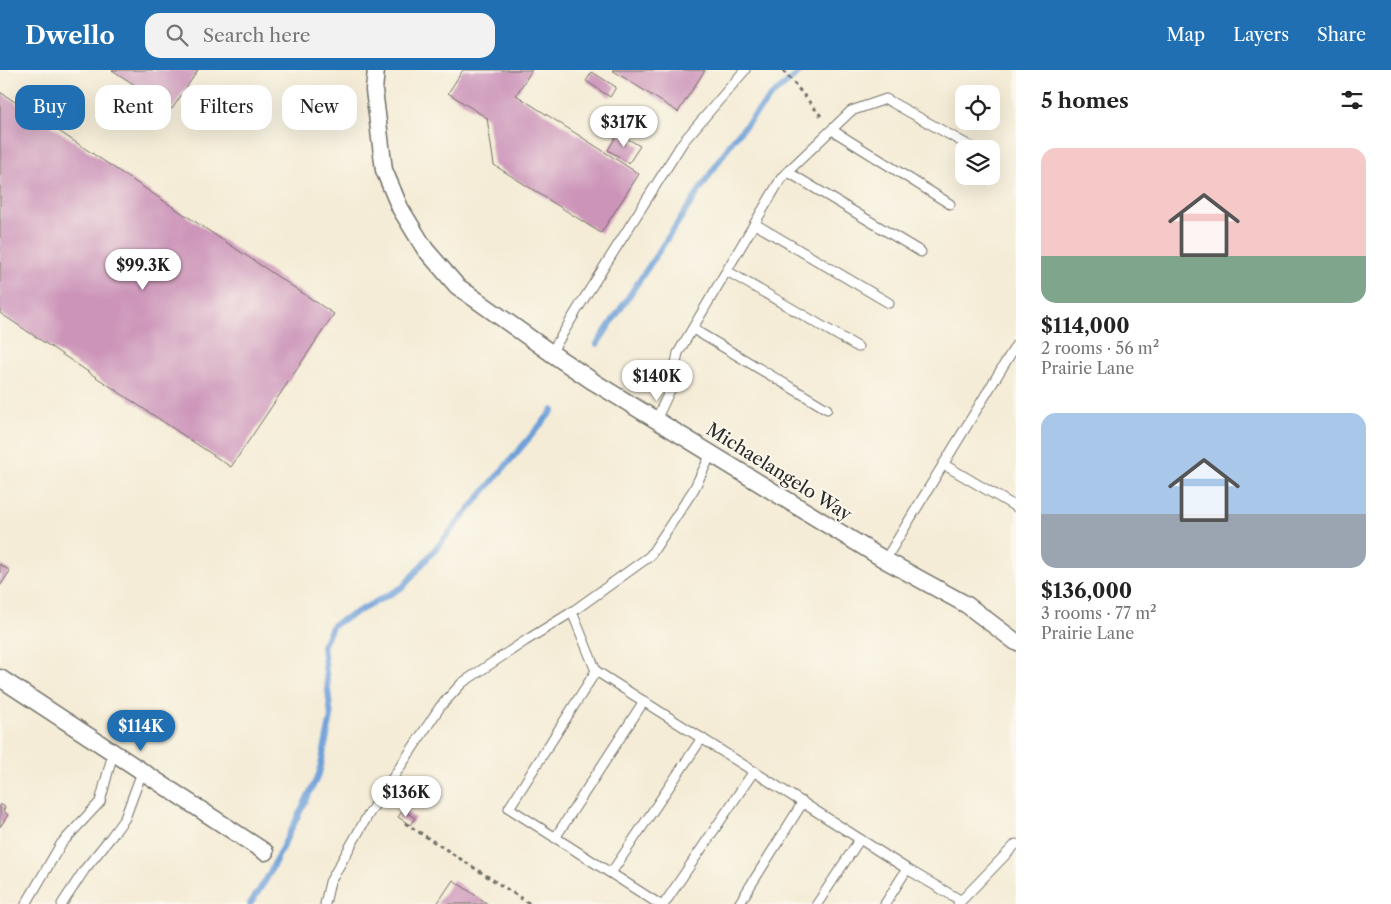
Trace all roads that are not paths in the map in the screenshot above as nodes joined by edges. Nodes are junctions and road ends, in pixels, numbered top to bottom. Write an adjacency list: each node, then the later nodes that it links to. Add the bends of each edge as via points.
1 (376, 70): 14 (street, Michaelangelo Way, via 374,90 384,170 400,208 425,249 457,286)
2 (745, 70): 14 (lane, via 683,142)
3 (832, 130): 4 (lane, via 851,111 886,99); 5 (lane); 6 (lane)
4 (959, 140)
5 (788, 172): 7 (lane); 8 (lane)
6 (950, 204)
7 (755, 224): 9 (lane); 10 (lane)
8 (921, 252)
9 (727, 271): 11 (lane); 13 (lane)
10 (889, 303)
11 (692, 329): 15 (lane); 16 (lane, via 678,353 672,388)
12 (1016, 345): 18 (lane)
13 (858, 347)
14 (551, 353): 16 (street, Michaelangelo Way)
15 (828, 409)
16 (656, 420): 17 (street, Michaelangelo Way)
17 (712, 454): 20 (street, Michaelangelo Way); 21 (lane, via 650,556)
18 (944, 464): 19 (lane); 20 (lane)
19 (1016, 507)
20 (885, 560): 22 (street, Michaelangelo Way, via 967,605)
21 (572, 612): 23 (lane); 40 (lane, via 462,683 440,707 368,815 330,882)
22 (1016, 642)
23 (596, 671): 25 (lane); 31 (lane, via 509,808)
24 (0, 678): 27 (street)
25 (644, 701): 26 (lane); 31 (lane)
26 (702, 738): 28 (lane); 36 (lane)
27 (114, 753): 29 (street); 38 (lane, via 100,802 61,844)
28 (754, 771): 30 (lane); 42 (lane)
29 (142, 772): 34 (street); 39 (lane, via 125,818)
30 (803, 802): 32 (lane); 43 (lane)
31 (555, 838): 36 (lane)
32 (860, 839): 35 (lane); 44 (lane)
33 (1016, 844): 37 (lane)
34 (265, 852)
35 (907, 869): 37 (lane); 45 (lane)
36 (611, 873): 41 (lane)
37 (959, 902)
38 (26, 904)
39 (62, 904)
40 (324, 904)
41 (659, 904)
42 (664, 904)
43 (739, 904)
44 (817, 904)
45 (885, 904)

